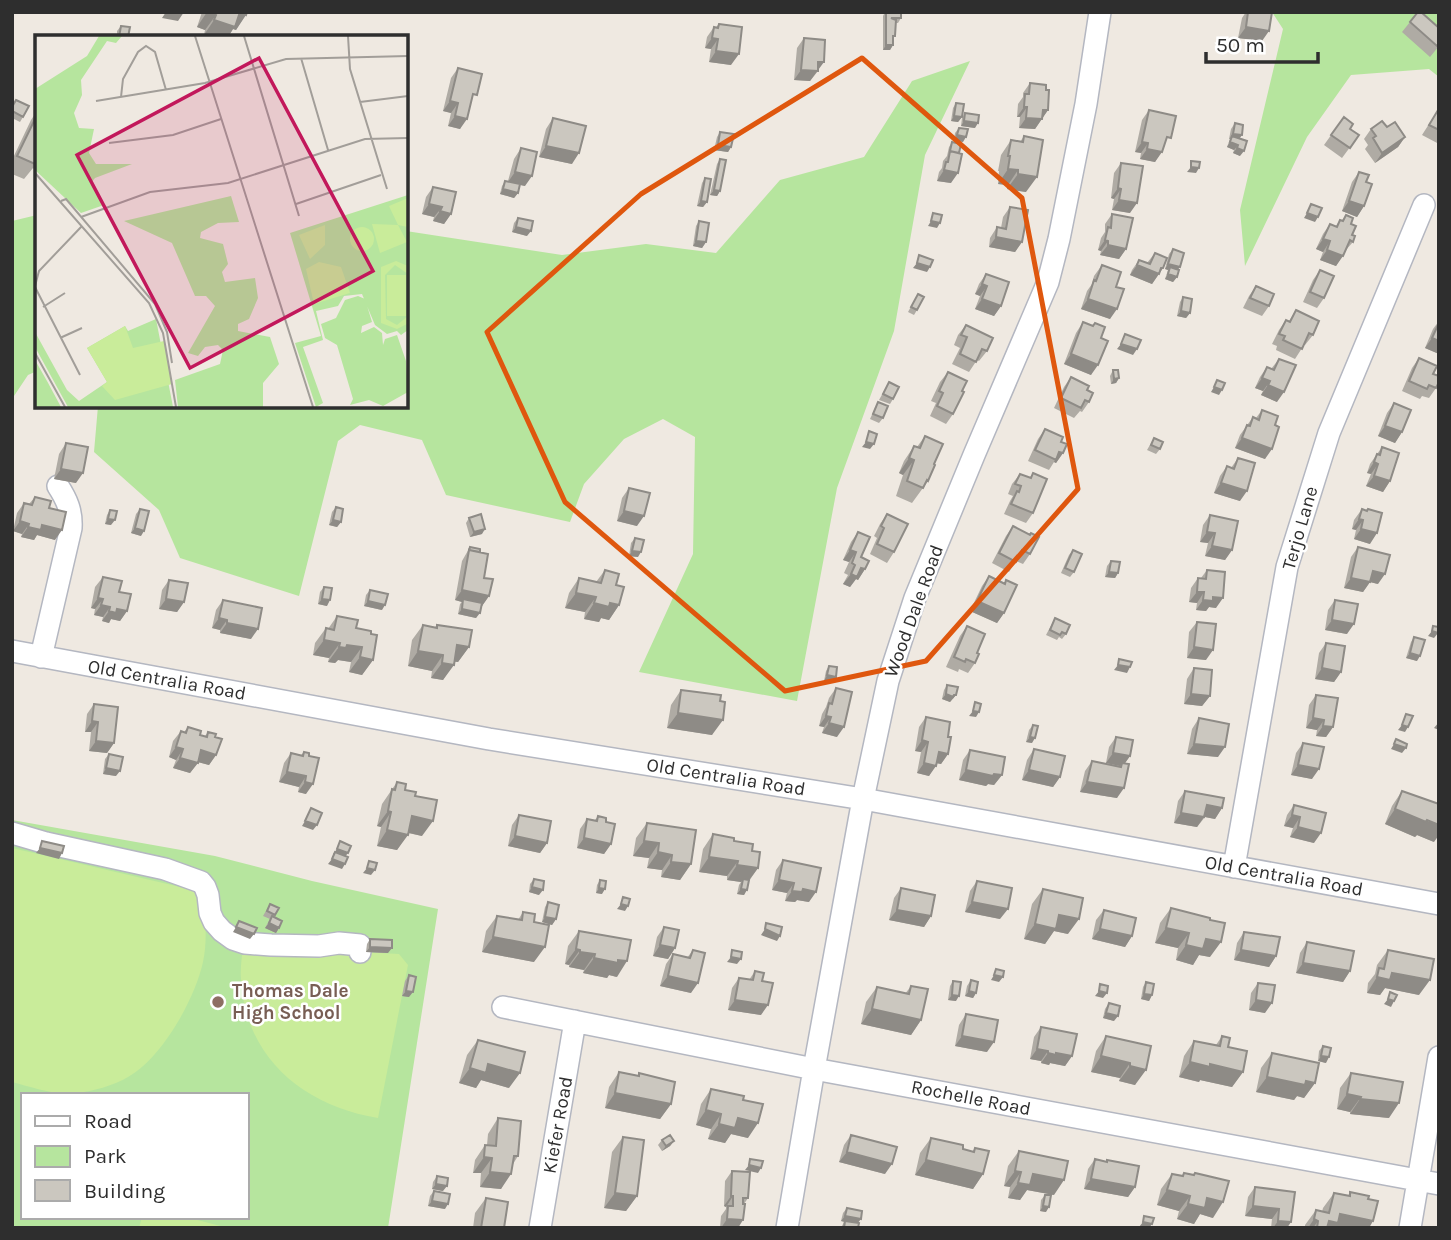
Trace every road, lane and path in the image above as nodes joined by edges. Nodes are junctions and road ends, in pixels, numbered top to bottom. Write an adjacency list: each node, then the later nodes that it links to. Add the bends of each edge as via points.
1 (1100, 12): 6 (street, Wood Dale Road, via 1048,282 915,598 888,681)
2 (1424, 205): 8 (street, Terjo Lane, via 1329,433 1287,567)
3 (58, 486): 5 (street, via 70,508 71,528)
4 (12, 651): 5 (street, Old Centralia Road)
5 (41, 657): 6 (street, Old Centralia Road, via 489,739)
6 (863, 799): 8 (street, Old Centralia Road); 14 (street, Wood Dale Road)
7 (12, 833): 10 (street, via 164,869 201,883 214,922 233,939 271,945 360,945)
8 (1234, 867): 9 (street, Old Centralia Road)
9 (1439, 904)
10 (360, 952)
11 (503, 1007): 12 (street, Rochelle Road)
12 (575, 1021): 14 (street, Rochelle Road); 16 (street, Kiefer Road)
13 (1439, 1057): 15 (street)
14 (814, 1069): 15 (street, Rochelle Road); 17 (street, Wood Dale Road)
15 (1428, 1182): 18 (street)
16 (540, 1228)
17 (787, 1228)
18 (1410, 1228)

